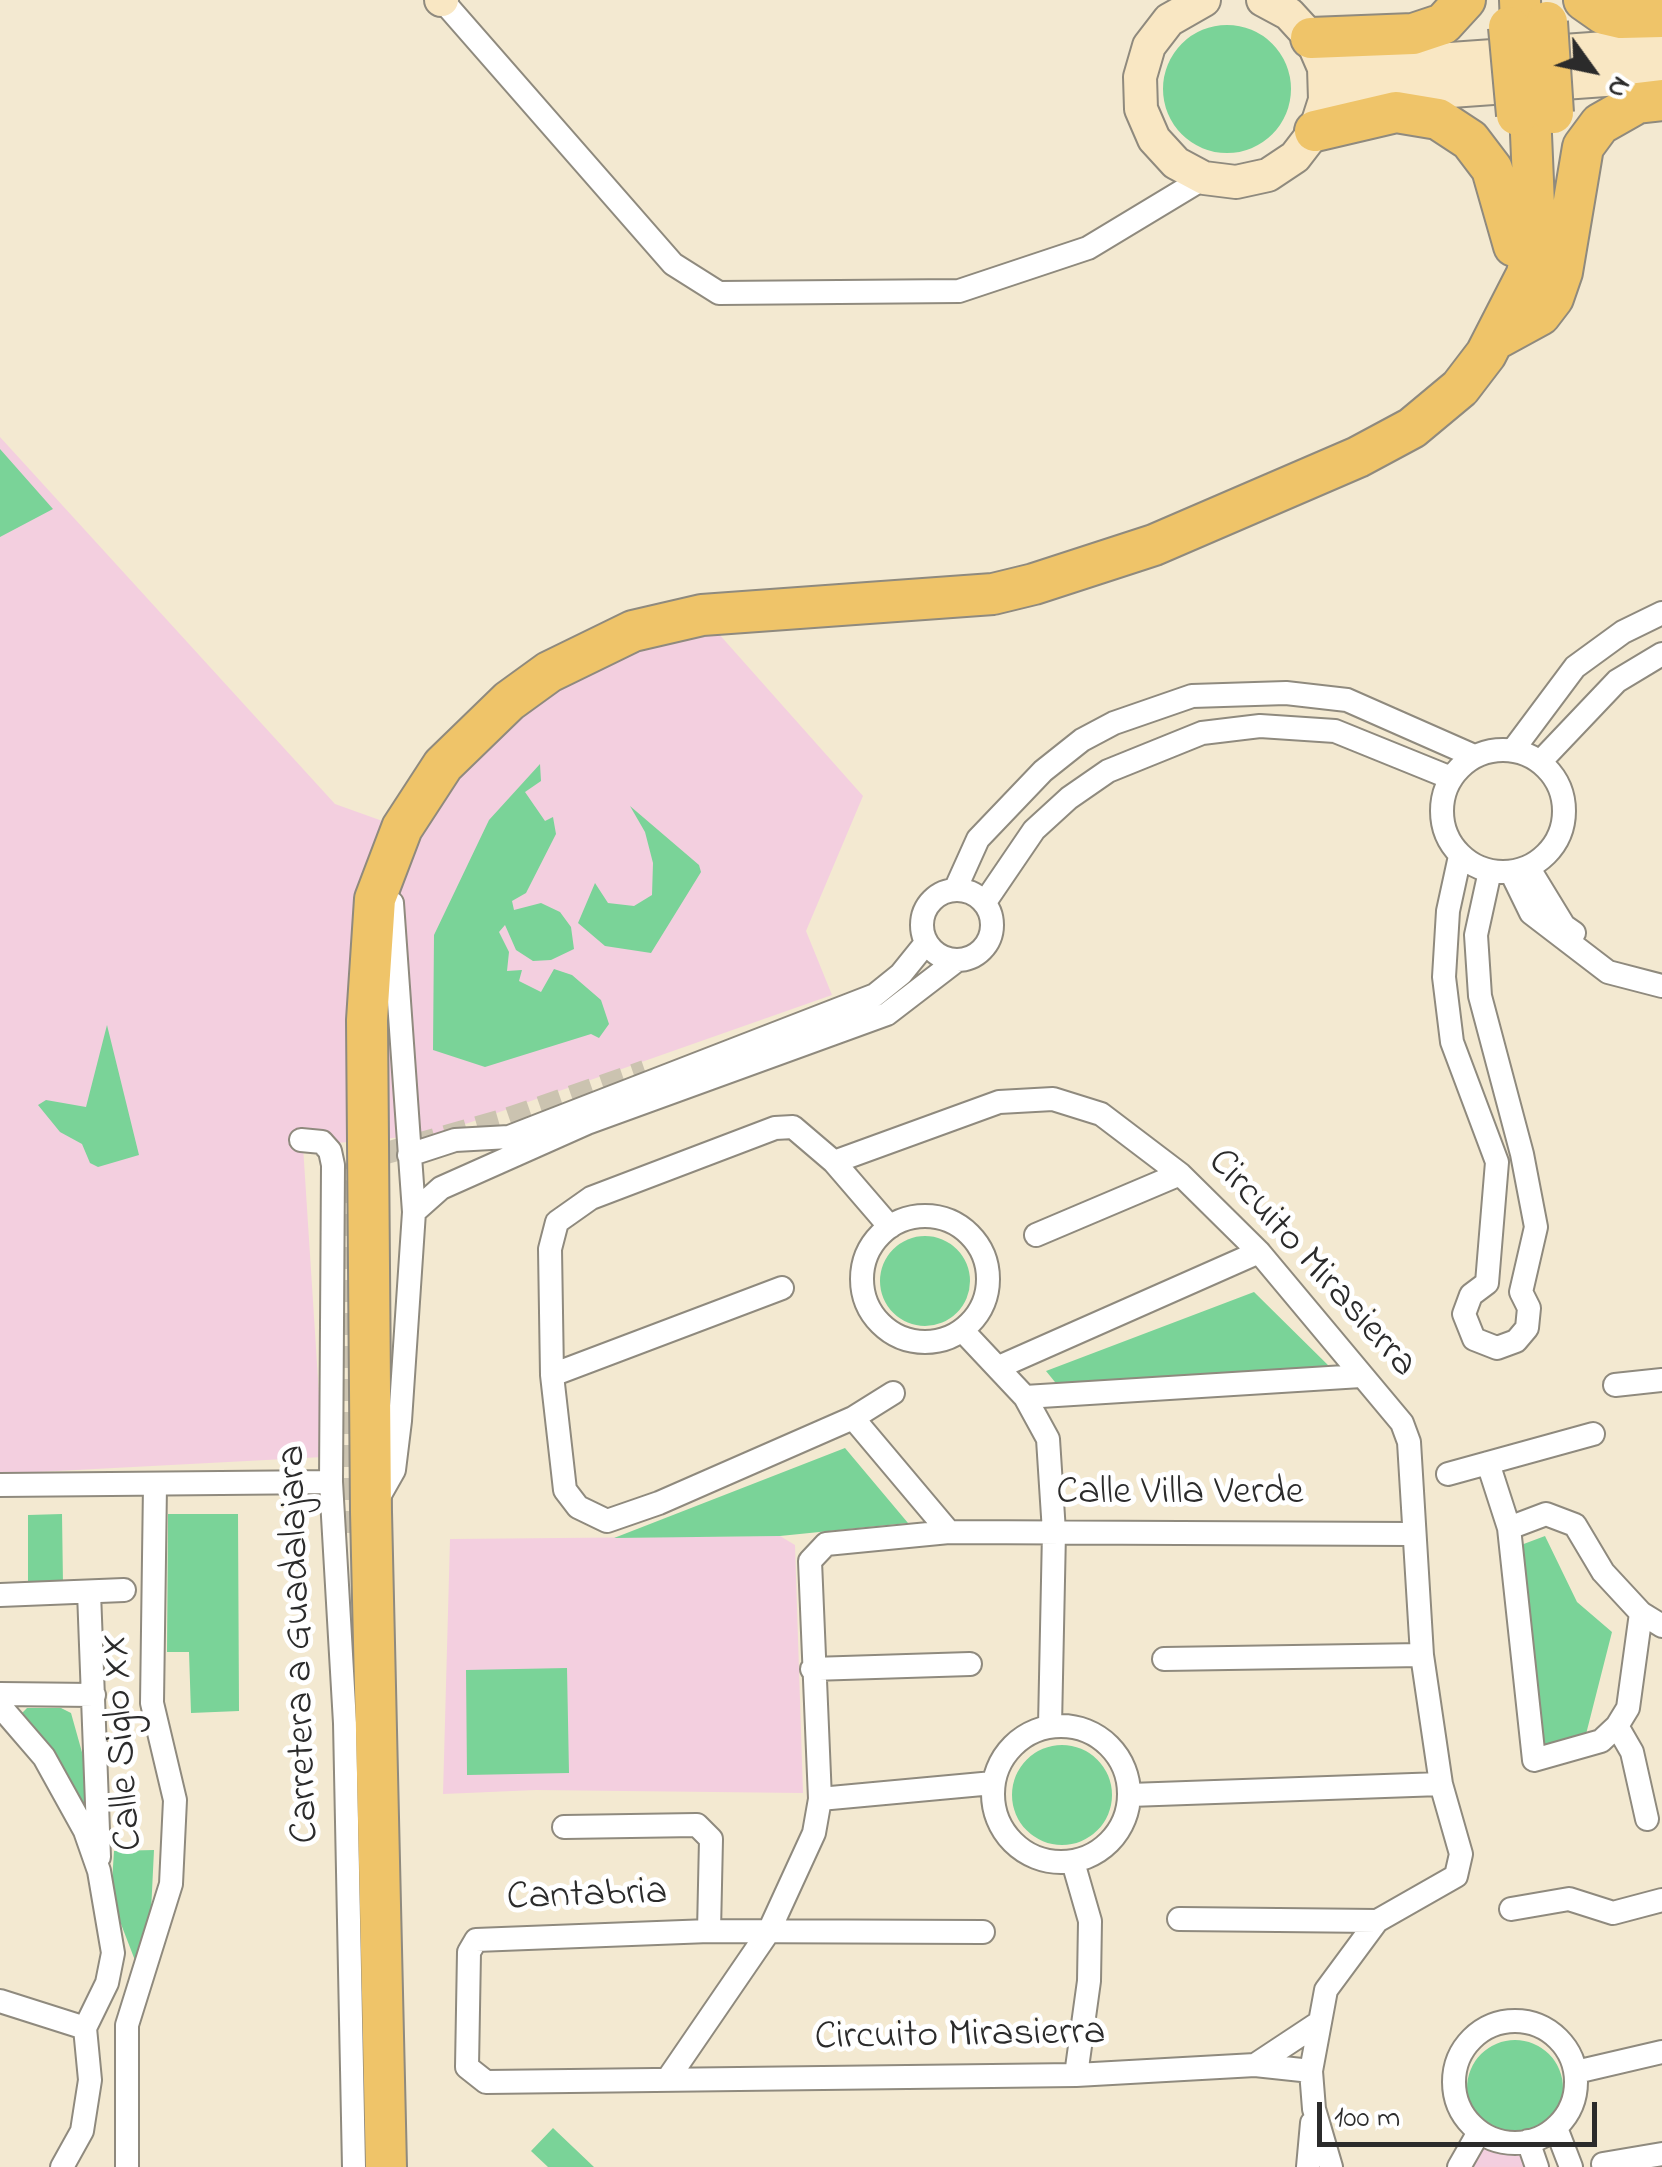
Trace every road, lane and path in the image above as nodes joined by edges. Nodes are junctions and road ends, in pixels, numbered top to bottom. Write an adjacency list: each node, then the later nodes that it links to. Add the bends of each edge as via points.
1 (441, 0): 13 (street, via 673,264 719,293 959,291 1088,248)
2 (1263, 0): 10 (street, via 1289,14)
3 (1465, 0): 10 (highway, via 1443,24)
4 (1584, 0): 7 (highway, via 1621,18)
5 (1190, 3): 13 (street, via 1158,32 1143,61 1141,110 1164,152)
6 (1525, 12): 12 (highway)
7 (1662, 17)
8 (1662, 44): 10 (street)
9 (1662, 76): 10 (street)
10 (1319, 84): 13 (street, via 1296,157 1268,175 1236,182); 15 (highway, via 1396,112 1438,119 1470,140 1492,169)
11 (1662, 100): 14 (highway, via 1637,103 1600,124 1582,147)
12 (1533, 113): 14 (highway); 15 (highway); 16 (highway, via 1533,247 1527,274)
13 (1204, 178)
14 (1566, 234): 16 (highway, via 1553,298 1540,315)
15 (1514, 246): 16 (highway)
16 (1491, 346): 27 (highway, via 1460,388 1412,428 1358,457 1081,572 993,594 702,615 633,631 549,672 509,701 443,765)
17 (1662, 612): 21 (street, via 1576,667)
18 (1662, 654): 23 (street, via 1617,681)
19 (1192, 696): 20 (street); 22 (street, via 1286,693 1348,700); 25 (street, via 1082,740)
20 (1202, 733): 24 (street, via 1260,726 1335,730); 26 (street, via 1108,771)
21 (1513, 750): 22 (street); 23 (street)
22 (1474, 756): 24 (street)
23 (1540, 762): 29 (street, via 1558,784 1563,822 1556,841)
24 (1451, 778): 28 (street, via 1442,818)
25 (1007, 805): 26 (street); 30 (street, via 978,839)
26 (1034, 830): 31 (street)
27 (395, 842): 41 (street, via 395,994); 65 (highway, via 375,899 367,1020)
28 (1460, 856): 29 (street); 43 (street, via 1444,977 1452,1042)
29 (1509, 870): 34 (street, via 1564,926 1627,967); 35 (street, via 1531,913 1608,972); 40 (street, via 1476,936 1480,996)
30 (954, 890): 31 (street); 32 (street, via 926,908)
31 (984, 902): 33 (street, via 993,924 987,945)
32 (926, 943): 33 (street); 36 (street)
33 (956, 961): 36 (street)
34 (1662, 974)
35 (1662, 986)
36 (881, 1005): 37 (street); 45 (street, via 586,1123 442,1188)
37 (738, 1046): 38 (street, via 707,1048); 41 (street, via 509,1137 455,1140)
38 (645, 1070)
39 (301, 1140): 62 (street, Carretera a Guadalajara, via 322,1142 333,1165)
40 (1522, 1154): 43 (street); 43 (street, via 1536,1227 1521,1292 1529,1308 1527,1328 1497,1348 1474,1339 1464,1314 1471,1295 1487,1284)
41 (409, 1155): 45 (street)
42 (834, 1162): 44 (street, Circuito Mirasierra, via 999,1102 1053,1099 1101,1114); 46 (street); 52 (street, via 793,1127 775,1128 591,1198 557,1222 550,1248)
43 (1497, 1162)
44 (1180, 1174): 47 (street); 48 (street, Circuito Mirasierra)
45 (414, 1212): 65 (street, via 394,1470)
46 (890, 1227): 50 (street, via 927,1215 964,1228 977,1242 988,1279 976,1316); 50 (street, via 864,1262 864,1295 877,1319 920,1342)
47 (1036, 1235)
48 (1260, 1252): 51 (street); 53 (street, Circuito Mirasierra)
49 (782, 1288): 52 (street)
50 (962, 1330): 51 (street)
51 (999, 1367): 57 (street)
52 (552, 1375): 58 (street, via 566,1490 578,1506 607,1521)
53 (1361, 1376): 57 (street); 69 (street, Circuito Mirasierra, via 1402,1423 1409,1442)
54 (1662, 1380): 55 (street)
55 (1614, 1385)
56 (893, 1393): 58 (street)
57 (1024, 1397): 68 (street, via 1048,1439)
58 (853, 1418): 67 (street)
59 (1594, 1434): 60 (street)
60 (1488, 1463): 61 (street); 66 (street)
61 (1448, 1474)
62 (331, 1482): 63 (street); 70 (street, Carretera a Guadalajara)
63 (155, 1484): 64 (street); 117 (street, Calle Siglo XX, via 152,1703 174,1800 171,1884 126,2025)
64 (0, 1486)
65 (358, 1522): 70 (street); 119 (highway)
66 (1509, 1528): 74 (street, via 1546,1514 1574,1525 1603,1572); 84 (street, via 1534,1760 1601,1741)
67 (949, 1532): 68 (street, Calle Villa Verde); 79 (street, via 826,1544 810,1560)
68 (1054, 1532): 69 (street, Calle Villa Verde); 83 (street)
69 (1411, 1534): 76 (street, Circuito Mirasierra)
70 (337, 1581): 118 (street, Carretera a Guadalajara)
71 (124, 1590): 72 (street)
72 (89, 1592): 73 (street); 81 (street)
73 (0, 1595)
74 (1641, 1614): 75 (street); 84 (street, via 1628,1708)
75 (1662, 1626)
76 (1422, 1655): 77 (street); 86 (street, Circuito Mirasierra)
77 (1164, 1659)
78 (970, 1664): 79 (street)
79 (812, 1669): 88 (street)
80 (0, 1694): 81 (street)
81 (94, 1696): 92 (street)
82 (0, 1706): 92 (street, via 66,1793)
83 (1050, 1726): 85 (street, via 1013,1746); 87 (street, via 1070,1726 1107,1742 1120,1757)
84 (1617, 1726): 89 (street, via 1632,1752)
85 (994, 1783): 88 (street); 91 (street, via 1000,1825 1012,1843 1051,1863)
86 (1442, 1784): 87 (street); 96 (street, Circuito Mirasierra, via 1460,1854 1456,1876)
87 (1130, 1795): 91 (street, via 1114,1839)
88 (820, 1799): 98 (street, via 814,1834)
89 (1647, 1819)
90 (564, 1826): 97 (street, via 697,1826 711,1839)
91 (1073, 1862): 108 (street, via 1090,1921)
92 (99, 1870): 102 (street, via 112,1953 107,1983)
93 (1662, 1900): 94 (street, via 1613,1914 1569,1899)
94 (1511, 1909)
95 (1179, 1919): 96 (street)
96 (1377, 1922): 101 (street, Circuito Mirasierra, via 1326,1990)
97 (710, 1931): 98 (street, Cantabria); 105 (street, Cantabria, via 476,1940 469,1952)
98 (770, 1931): 99 (street, Cantabria); 109 (street)
99 (983, 1932)
100 (0, 2001): 102 (street)
101 (1317, 2024): 104 (street); 106 (street, Circuito Mirasierra)
102 (84, 2028): 116 (street, via 90,2080 82,2132)
103 (1662, 2052): 107 (street)
104 (1255, 2065): 106 (street, Circuito Mirasierra); 108 (street, Circuito Mirasierra)
105 (467, 2067): 109 (street, Circuito Mirasierra, via 486,2082)
106 (1311, 2071): 110 (street)
107 (1576, 2072): 111 (street, via 1572,2102); 112 (street, via 1558,2037 1542,2026 1503,2021 1485,2028 1469,2041 1454,2074 1459,2108)
108 (1076, 2075): 109 (street, Circuito Mirasierra)
109 (667, 2080)
110 (1314, 2109): 120 (street); 121 (street)
111 (1556, 2128): 113 (street); 124 (street)
112 (1479, 2132): 113 (street); 122 (street)
113 (1528, 2142): 123 (street)
114 (1662, 2154): 115 (street)
115 (1604, 2164)
116 (62, 2167)
117 (127, 2167)
118 (354, 2167)
119 (386, 2167)
120 (1308, 2167)
121 (1331, 2167)
122 (1459, 2167)
123 (1537, 2167)
124 (1571, 2167)

